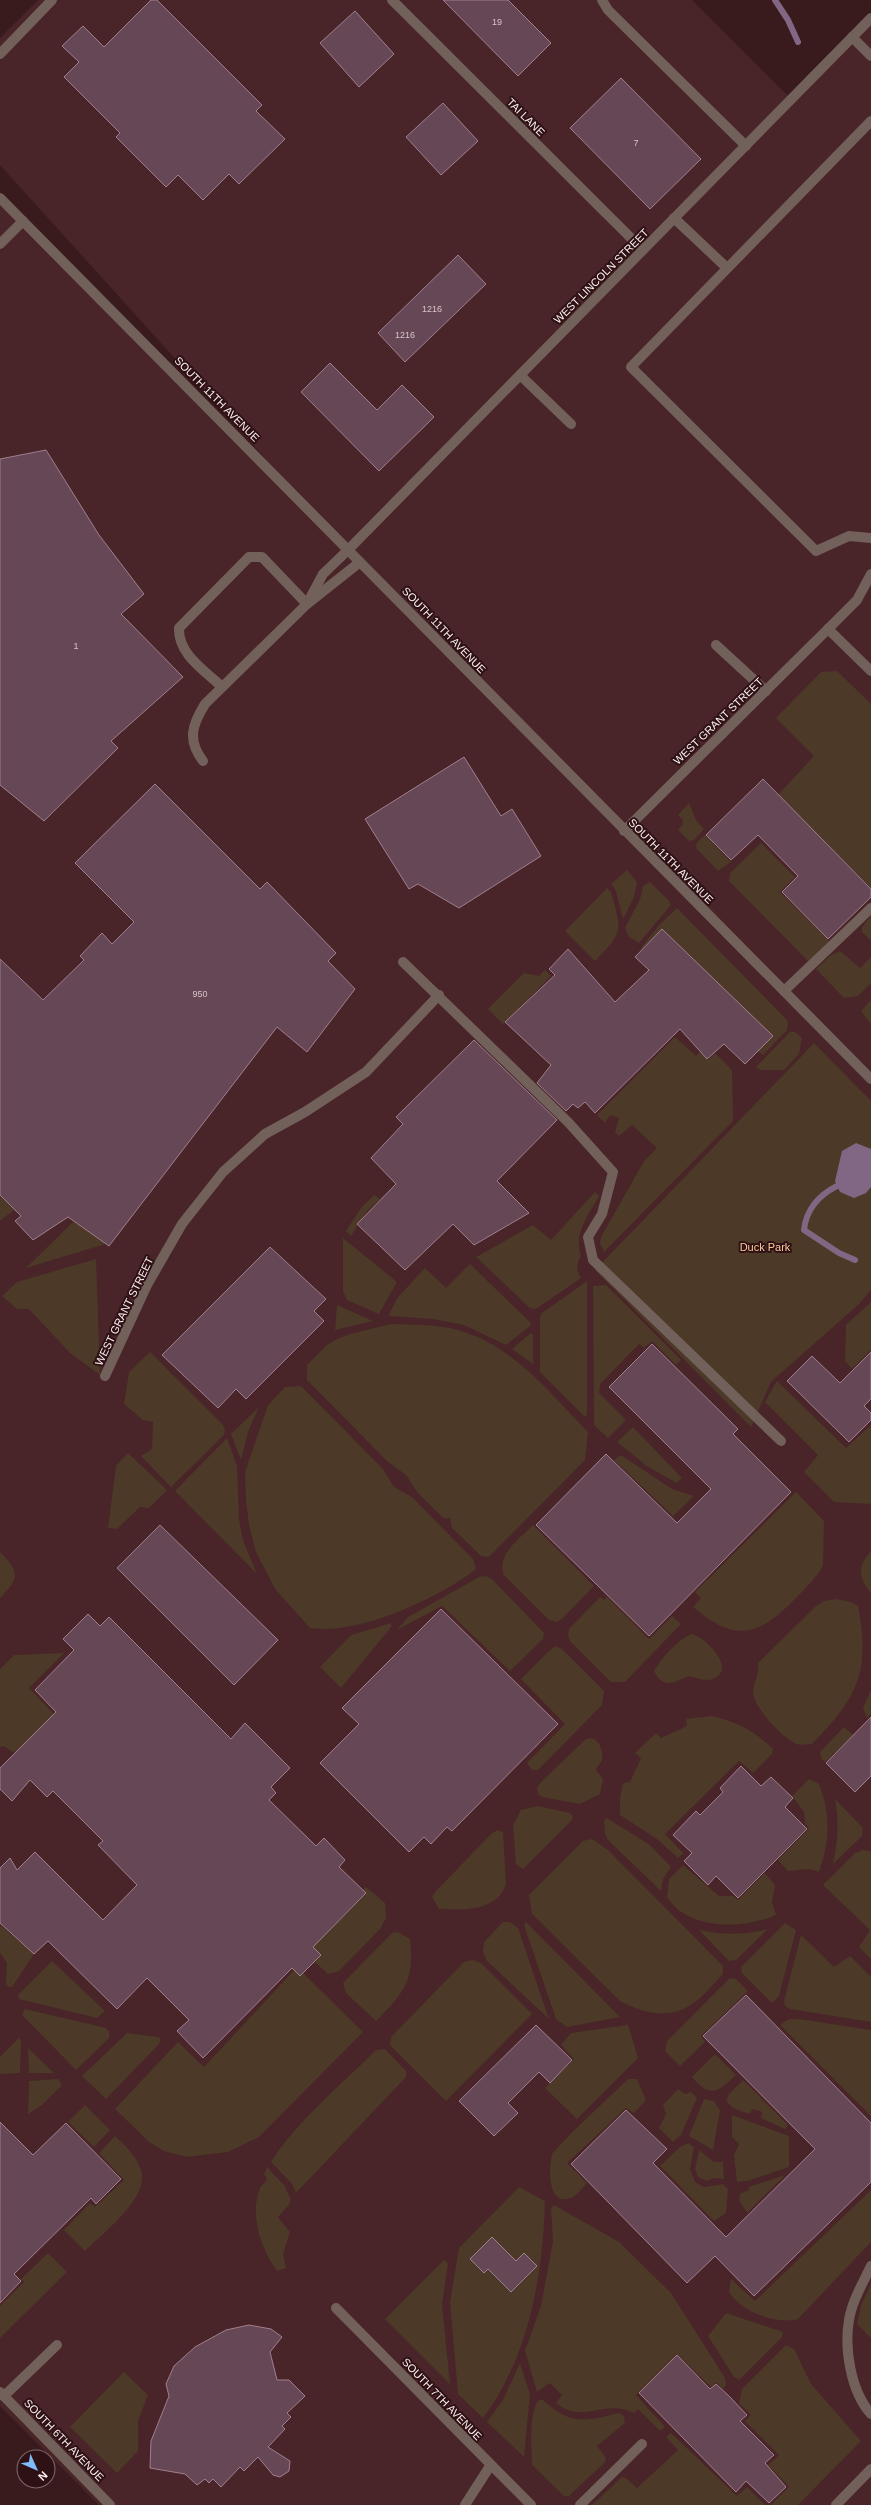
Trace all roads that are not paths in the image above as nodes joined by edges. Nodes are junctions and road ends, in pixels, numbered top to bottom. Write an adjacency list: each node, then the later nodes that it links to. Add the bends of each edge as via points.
1 (52, 0): 6 (street)
2 (392, 0): 14 (street, TAI LANE)
3 (602, 0): 9 (street, via 608,10)
4 (871, 18): 5 (street, WEST LINCOLN STREET)
5 (852, 37): 7 (street); 9 (street, WEST LINCOLN STREET)
6 (0, 54)
7 (871, 56)
8 (871, 121): 15 (street)
9 (746, 146): 11 (street, WEST LINCOLN STREET)
10 (0, 198): 12 (street, SOUTH 11TH AVENUE)
11 (674, 218): 14 (street, WEST LINCOLN STREET); 15 (street)
12 (23, 221): 13 (street); 19 (street, SOUTH 11TH AVENUE)
13 (0, 244)
14 (643, 250): 16 (street, WEST LINCOLN STREET)
15 (727, 268): 18 (street, via 631,367 816,551 849,536)
16 (520, 375): 17 (street); 19 (street, WEST LINCOLN STREET)
17 (570, 424)
18 (871, 538)
19 (348, 550): 20 (street, SOUTH 11TH AVENUE); 22 (street, WEST LINCOLN STREET, via 324,574)
20 (360, 562): 22 (street); 29 (street, SOUTH 11TH AVENUE)
21 (871, 574): 23 (street, WEST GRANT STREET, via 857,600)
22 (307, 604): 26 (street); 26 (street, via 262,557 249,557 237,568 179,628 179,638 184,651)
23 (828, 629): 25 (street); 27 (street, WEST GRANT STREET)
24 (716, 645): 27 (street)
25 (871, 671)
26 (221, 686): 28 (street, via 195,720 194,750)
27 (766, 691): 29 (street, WEST GRANT STREET)
28 (203, 761)
29 (624, 831): 32 (street, SOUTH 11TH AVENUE)
30 (871, 908): 32 (street)
31 (403, 962): 33 (street)
32 (784, 992): 34 (street, SOUTH 11TH AVENUE)
33 (439, 995): 35 (street, WEST GRANT STREET, via 366,1072 306,1112 264,1134 223,1172 182,1224 147,1285); 36 (street, via 568,1122 613,1172 602,1214 588,1237 593,1260)
34 (871, 1079)
35 (105, 1376)
36 (781, 1441)
37 (871, 2266): 41 (street, via 856,2297 849,2320 848,2354 855,2382)
38 (336, 2308): 43 (street, SOUTH 7TH AVENUE)
39 (57, 2345): 40 (street)
40 (1, 2396): 45 (street, SOUTH 6TH AVENUE)
41 (871, 2414)
42 (642, 2444): 48 (street)
43 (490, 2466): 46 (street); 47 (street, SOUTH 7TH AVENUE)
44 (871, 2469): 49 (street)
45 (110, 2505)
46 (465, 2505)
47 (531, 2505)
48 (580, 2505)
49 (836, 2505)

